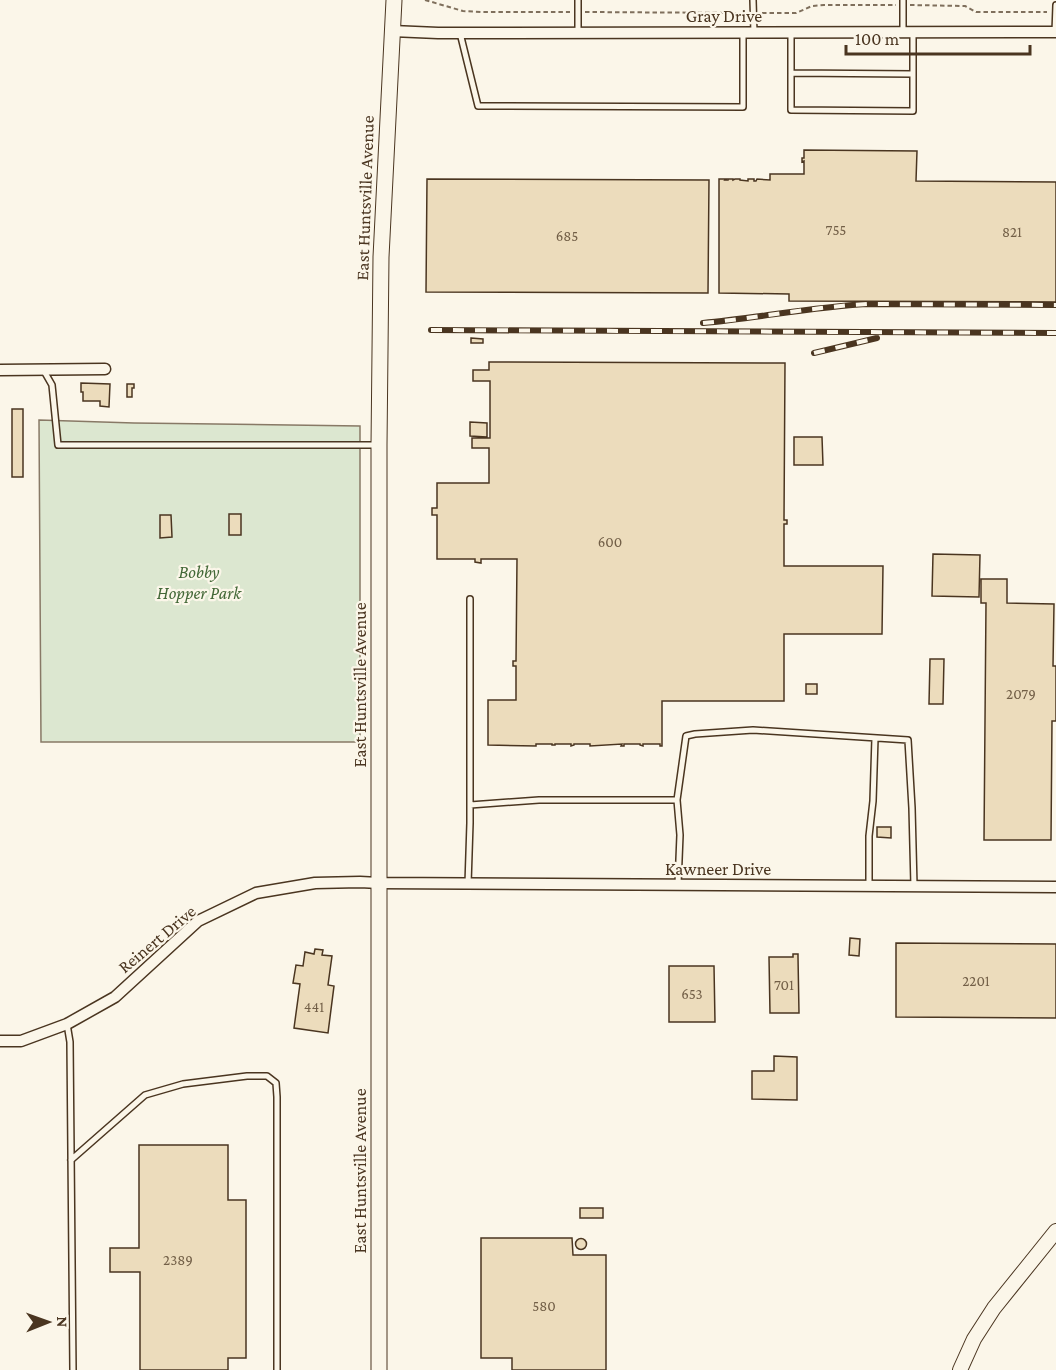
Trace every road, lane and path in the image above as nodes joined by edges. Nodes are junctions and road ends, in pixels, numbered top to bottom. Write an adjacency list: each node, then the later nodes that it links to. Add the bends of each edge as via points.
1 (394, 0): 10 (main road, East Huntsville Avenue)
2 (425, 0): 7 (path, via 463,11)
3 (578, 0): 7 (lane)
4 (753, 0): 9 (lane)
5 (903, 3): 8 (path, via 965,6 976,12); 9 (path, via 824,5 796,13); 16 (lane)
6 (1056, 5): 8 (lane)
7 (578, 12): 9 (path); 13 (lane)
8 (1056, 12): 11 (lane)
9 (753, 13): 14 (lane)
10 (392, 31): 12 (street, Gray Drive); 22 (main road, East Huntsville Avenue, via 381,257)
11 (1056, 32): 16 (street, Gray Drive)
12 (460, 33): 13 (street, Gray Drive); 14 (lane, via 478,106 743,107)
13 (578, 33): 14 (street, Gray Drive)
14 (748, 33): 15 (street, Gray Drive)
15 (791, 33): 16 (street, Gray Drive); 17 (lane)
16 (908, 33): 18 (lane)
17 (791, 73): 18 (lane); 18 (lane, via 791,110 913,111)
18 (913, 74)
19 (0, 369): 20 (street)
20 (43, 369): 21 (street); 22 (lane, via 52,385 58,445)
21 (105, 369)
22 (379, 445): 27 (main road, East Huntsville Avenue)
23 (470, 599): 26 (lane)
24 (875, 738): 25 (lane, via 753,730 686,736); 30 (lane, via 868,836); 31 (lane, via 908,740)
25 (677, 800): 26 (lane, via 539,800); 29 (lane)
26 (470, 805): 28 (lane)
27 (379, 883): 28 (street, Kawneer Drive); 33 (street, Reinert Drive, via 315,883 256,893 198,921 115,997); 39 (main road, East Huntsville Avenue)
28 (468, 884): 29 (street, Kawneer Drive)
29 (678, 885): 30 (street, Kawneer Drive)
30 (869, 886): 31 (street, Kawneer Drive)
31 (914, 886): 32 (street, Kawneer Drive)
32 (1056, 887)
33 (67, 1024): 34 (street, Reinert Drive, via 21,1041); 35 (lane)
34 (0, 1041)
35 (71, 1160): 37 (lane); 38 (lane, via 145,1095 183,1084 247,1076 267,1076 276,1083)
36 (1056, 1231): 40 (street, via 993,1308)
37 (73, 1370)
38 (277, 1370)
39 (379, 1370)
40 (960, 1370)

